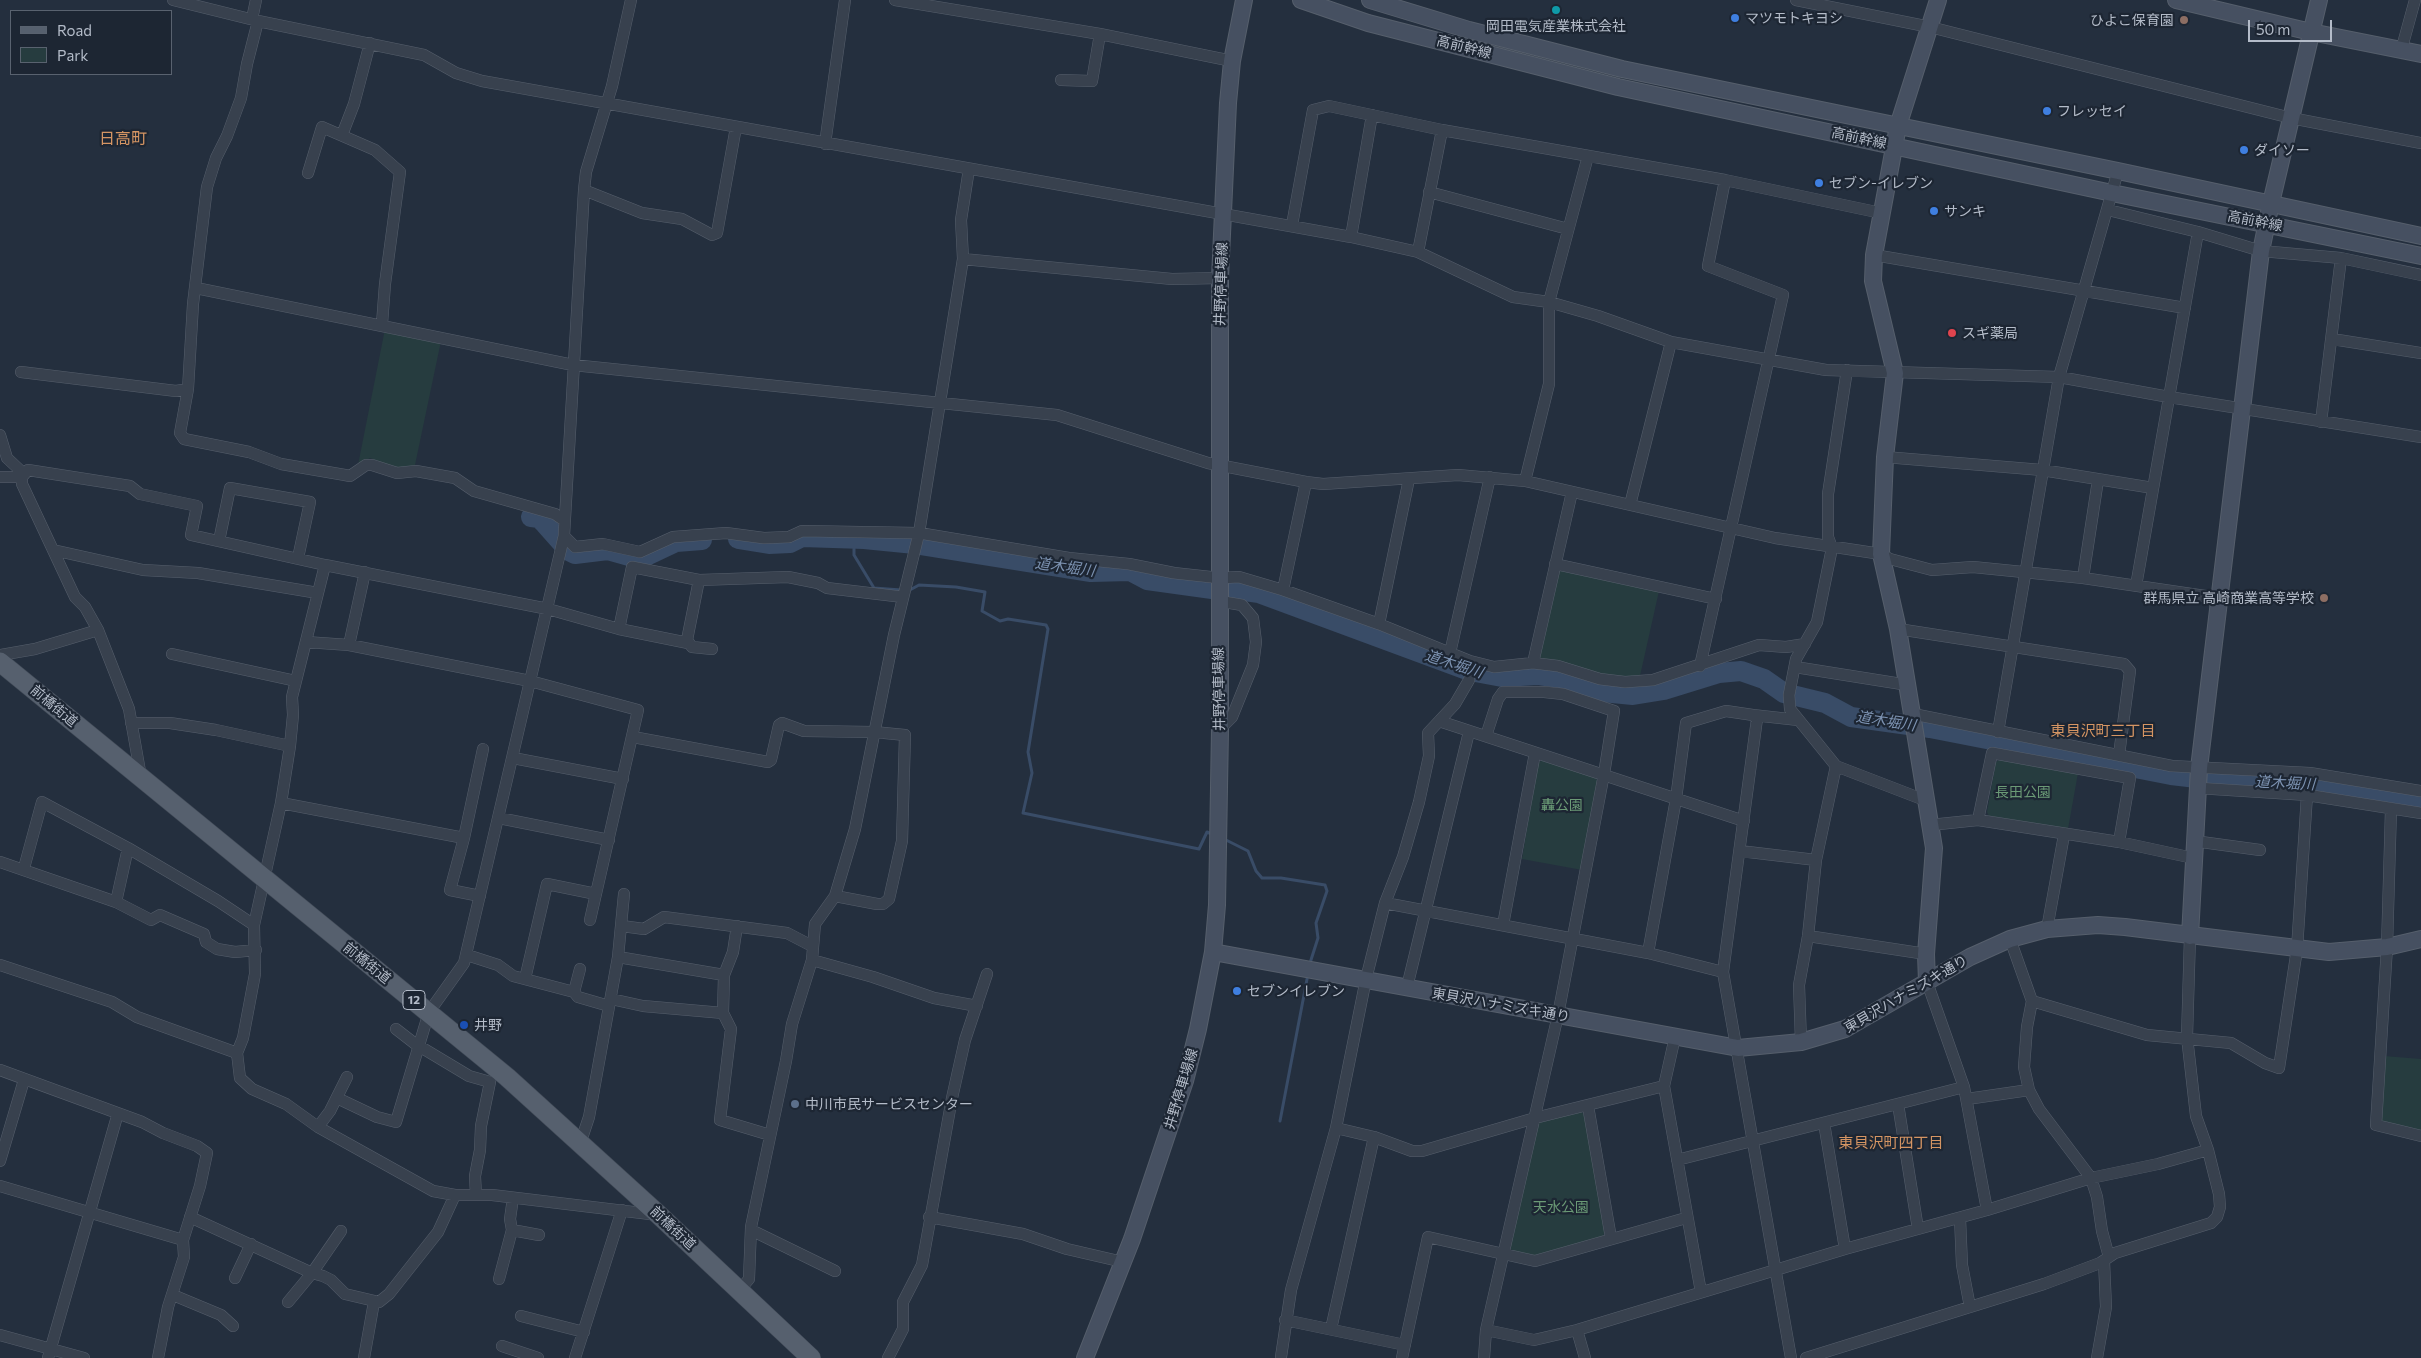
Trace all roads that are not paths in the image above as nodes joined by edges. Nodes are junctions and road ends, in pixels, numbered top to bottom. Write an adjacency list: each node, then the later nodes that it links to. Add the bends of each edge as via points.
1 (173, 0): 16 (street)
2 (256, 0): 16 (street)
3 (631, 0): 25 (street, via 615,73)
4 (846, 0): 33 (street)
5 (895, 0): 19 (street)
6 (1244, 0): 23 (street, 井野停車場線)
7 (1301, 0): 34 (street, 高前幹線, via 1368,23 1618,87)
8 (1370, 0): 28 (street, 高前幹線, via 1469,30 1622,69)
9 (1796, 0): 14 (street)
10 (1938, 0): 17 (street)
11 (2176, 0): 15 (street)
12 (2319, 0): 18 (street)
13 (2416, 0): 21 (street)
14 (1814, 2): 17 (street)
15 (2230, 7): 18 (street)
16 (255, 20): 20 (street); 61 (street, via 241,98 209,177)
17 (1930, 27): 27 (street); 28 (street)
18 (2311, 32): 21 (street); 27 (street)
19 (1100, 34): 23 (street); 24 (street, via 1092,81)
20 (370, 43): 25 (street, via 424,55 468,78); 31 (street)
21 (2401, 51): 22 (street)
22 (2421, 54)
23 (1232, 61): 46 (street, 井野停車場線)
24 (1061, 80)
25 (604, 105): 29 (street); 40 (street)
26 (1372, 115): 30 (street); 48 (street, via 1329,106 1313,110); 52 (street)
27 (2291, 118): 32 (street); 43 (street)
28 (1898, 126): 34 (street); 37 (street, 高前幹線)
29 (736, 127): 33 (street); 40 (street, via 717,233 712,235 682,218 642,212)
30 (1442, 130): 35 (street); 41 (street)
31 (342, 135): 38 (street, via 325,127 320,129); 65 (street, via 375,150 400,174)
32 (2421, 143)
33 (825, 144): 36 (street)
34 (1895, 145): 42 (street, 高前幹線); 45 (street)
35 (1588, 156): 39 (street); 49 (street)
36 (969, 169): 46 (street); 58 (street, via 961,220)
37 (2118, 171): 42 (street); 43 (street, 高前幹線)
38 (308, 173)
39 (1725, 180): 45 (street); 69 (street, via 1708,266 1782,295)
40 (584, 190): 70 (street)
41 (1430, 192): 49 (street); 54 (street)
42 (2112, 193): 44 (street); 47 (street, 高前幹線)
43 (2270, 203): 47 (street); 51 (street, 高前幹線)
44 (2108, 210): 50 (street); 62 (street)
45 (1881, 214): 55 (street)
46 (1224, 215): 48 (street); 60 (street, 井野停車場線)
47 (2267, 224): 53 (street); 56 (street, 高前幹線)
48 (1292, 225): 52 (street)
49 (1568, 229): 63 (street)
50 (2198, 232): 53 (street); 64 (street)
51 (2421, 236)
52 (1351, 237): 54 (street)
53 (2261, 251): 57 (street); 78 (street)
54 (1418, 252): 63 (street, via 1513,297)
55 (1874, 255): 62 (street); 73 (street, via 1873,281)
56 (2421, 256)
57 (2341, 258): 59 (street); 66 (street)
58 (963, 259): 60 (street, via 1172,279); 77 (street)
59 (2421, 276)
60 (1220, 278): 83 (street, 井野停車場線)
61 (196, 288): 65 (street); 75 (street)
62 (2083, 292): 64 (street); 74 (street)
63 (1549, 302): 67 (street); 90 (street, via 1549,384)
64 (2185, 308): 76 (street)
65 (382, 324): 70 (street)
66 (2332, 339): 68 (street); 79 (street)
67 (1671, 342): 69 (street); 94 (street)
68 (2421, 353)
69 (1768, 360): 71 (street, via 1826,370); 96 (street)
70 (573, 365): 77 (street); 95 (street)
71 (1847, 370): 73 (street); 100 (street, via 1828,494 1828,537)
72 (21, 372): 75 (street, via 176,391)
73 (1895, 373): 74 (street); 82 (street)
74 (2059, 377): 76 (street); 84 (street)
75 (188, 389): 95 (street, via 180,433 189,441 249,452 281,464 350,476 366,465 372,465 398,474 416,471 455,478 474,492 555,514)
76 (2169, 397): 78 (street); 92 (street)
77 (940, 404): 83 (street, via 1058,415); 97 (street)
78 (2242, 408): 79 (street); 115 (street)
79 (2321, 422): 81 (street)
80 (0, 435): 85 (street, via 7,458)
81 (2421, 437)
82 (1885, 457): 84 (street); 102 (street)
83 (1220, 465): 91 (street); 108 (street, 井野停車場線)
84 (2042, 470): 89 (street); 107 (street)
85 (23, 476): 86 (street); 99 (street, via 28,470 130,486 140,494 197,506 191,535); 101 (street, via 22,484)
86 (0, 477)
87 (1490, 477): 88 (street); 90 (street); 129 (street)
88 (1409, 479): 91 (street); 119 (street)
89 (2098, 480): 92 (street); 109 (street)
90 (1525, 481): 93 (street)
91 (1306, 482): 112 (street)
92 (2153, 488): 111 (street)
93 (1572, 492): 94 (street); 104 (street)
94 (1630, 505): 96 (street)
95 (565, 521): 98 (street)
96 (1731, 527): 100 (street); 116 (street)
97 (919, 533): 98 (street, via 802,531 789,537 764,538 726,533 673,537 640,552 603,544 575,547); 108 (street, via 1069,558); 114 (street)
98 (564, 536): 118 (street)
99 (219, 541): 103 (street); 103 (street, via 230,488 310,502)
100 (1832, 548): 102 (street); 125 (street, via 1817,622)
101 (54, 550): 113 (street, via 143,570 198,573); 122 (street, via 75,597)
102 (1881, 554): 107 (street, via 1932,570 1973,567); 121 (street)
103 (298, 558): 105 (street)
104 (1555, 564): 116 (street); 133 (street)
105 (325, 565): 106 (street); 113 (street)
106 (365, 572): 118 (street); 126 (street)
107 (2025, 572): 109 (street); 127 (street)
108 (1220, 578): 112 (street, via 1239,577); 117 (street, 井野停車場線)
109 (2083, 578): 111 (street)
110 (700, 580): 114 (street, via 788,577 818,582 827,588); 120 (street, via 632,567); 124 (street)
111 (2136, 586): 115 (street)
112 (1283, 590): 119 (street)
113 (318, 593): 123 (street)
114 (903, 597): 146 (street)
115 (2219, 598): 157 (street)
116 (1716, 599): 134 (street)
117 (1218, 601): 145 (street, 井野停車場線); 145 (street, via 1242,605 1253,618 1256,642 1253,665 1236,708)
118 (548, 609): 120 (street); 138 (street)
119 (1379, 624): 129 (street)
120 (619, 629): 124 (street)
121 (1898, 629): 127 (street); 139 (street)
122 (98, 630): 131 (street, via 35,649); 144 (street, via 129,709)
123 (306, 642): 126 (street); 137 (street)
124 (688, 644): 128 (street)
125 (1805, 644): 134 (street, via 1786,647 1759,645); 135 (street)
126 (350, 645): 138 (street)
127 (2012, 647): 148 (street); 154 (street, via 2124,664 2130,671)
128 (712, 649)
129 (1450, 653): 133 (street, via 1494,667)
130 (172, 654): 137 (street)
131 (0, 655)
132 (0, 662): 159 (main road, 前橋街道 / 12)
133 (1533, 663): 134 (street, via 1625,682 1653,680)
134 (1700, 666)
135 (1795, 667): 139 (street); 141 (street, via 1788,695 1790,709)
136 (1469, 680): 142 (street, via 1455,704)
137 (296, 681): 151 (street, via 292,697)
138 (530, 681): 150 (street, via 638,710); 155 (street)
139 (1908, 685): 143 (street)
140 (1753, 715): 141 (street); 164 (street, via 1726,711 1686,723); 171 (street, via 1756,719)
141 (1798, 720): 156 (street)
142 (1439, 721): 147 (street); 190 (street, via 1428,733 1429,756 1419,802)
143 (1915, 722): 148 (street); 165 (street)
144 (131, 723): 151 (street, via 170,723); 159 (street)
145 (1220, 729): 207 (street, 井野停車場線, via 1217,905)
146 (874, 732): 150 (street, via 804,731 782,723 778,725 768,762); 188 (street, via 855,829); 188 (street, via 905,735 902,841 896,870 889,899 883,904)
147 (1469, 732): 149 (street); 191 (street)
148 (1998, 732): 154 (street)
149 (1486, 736): 153 (street); 158 (street, via 1503,692 1553,693 1611,708 1614,714)
150 (633, 737): 160 (street)
151 (290, 746): 166 (street)
152 (483, 748): 174 (street)
153 (1535, 753): 158 (street); 194 (street)
154 (2119, 755): 157 (street)
155 (513, 758): 160 (street); 169 (street)
156 (1836, 766): 165 (street); 181 (street)
157 (2199, 768): 161 (street); 162 (street, via 2310,774)
158 (1604, 774): 164 (street); 200 (street)
159 (142, 779): 184 (main road, 前橋街道 / 12)
160 (623, 779): 175 (street)
161 (2197, 788): 163 (street); 178 (street)
162 (2421, 791)
163 (2307, 794): 167 (street); 205 (street)
164 (1676, 799): 171 (street); 208 (street)
165 (1927, 801): 172 (street)
166 (281, 803): 174 (street); 184 (street)
167 (2391, 809): 168 (street); 204 (street)
168 (2421, 813)
169 (499, 818): 175 (street); 187 (street)
170 (1978, 820): 172 (street); 173 (street); 176 (street, via 1992,753 2130,778)
171 (1744, 821): 180 (street)
172 (1930, 824): 209 (street, via 1934,848)
173 (2064, 835): 176 (street); 197 (street)
174 (464, 838): 187 (street, via 450,890)
175 (609, 840): 185 (street)
176 (2119, 842): 178 (street)
177 (128, 848): 183 (street, via 42,802); 189 (street); 193 (street)
178 (2193, 850): 179 (street); 199 (street)
179 (2260, 850)
180 (1740, 851): 181 (street); 215 (street)
181 (1816, 860): 198 (street)
182 (0, 862): 183 (street)
183 (24, 868): 189 (street)
184 (263, 879): 193 (street); 226 (main road, 前橋街道 / 12)
185 (596, 894): 192 (street); 218 (street, via 547,884)
186 (624, 894): 195 (street)
187 (480, 896): 210 (street)
188 (835, 896): 203 (street, via 815,924)
189 (116, 902): 206 (street, via 151,920 160,915 204,934 206,942 217,949 235,952)
190 (1385, 903): 191 (street); 219 (street)
191 (1426, 911): 194 (street); 221 (street)
192 (590, 920)
193 (254, 925): 206 (street)
194 (1503, 925): 200 (street)
195 (622, 926): 196 (street, via 644,929 664,917); 211 (street)
196 (737, 926): 203 (street, via 787,933); 217 (street, via 733,952)
197 (2047, 929): 199 (street, 東貝沢ハナミズキ通り, via 2098,925); 201 (street, 東貝沢ハナミズキ通り)
198 (1808, 936): 209 (street); 232 (street, via 1799,985)
199 (2190, 936): 205 (street, 東貝沢ハナミズキ通り); 231 (street)
200 (1572, 938): 208 (street); 228 (street)
201 (2010, 939): 220 (street, 東貝沢ハナミズキ通り); 223 (street)
202 (2421, 939): 204 (street, 東貝沢ハナミズキ通り)
203 (812, 946): 212 (street)
204 (2387, 947): 205 (street, 東貝沢ハナミズキ通り, via 2354,951); 255 (street, via 2376,1126)
205 (2297, 949): 231 (street, via 2279,1068 2231,1043)
206 (256, 950): 235 (street, via 243,1038)
207 (1213, 952): 219 (street, 東貝沢ハナミズキ通り); 285 (street, 井野停車場線, via 1185,1081)
208 (1648, 953): 215 (street)
209 (1926, 954): 220 (street)
210 (467, 955): 218 (street, via 498,964 512,976); 226 (street)
211 (618, 957): 217 (street); 224 (street)
212 (812, 960): 225 (street, via 934,998); 253 (street, via 792,1024)
213 (0, 965): 235 (street, via 112,1002 137,1017)
214 (580, 969): 222 (street)
215 (1723, 972): 234 (street)
216 (987, 974): 225 (street)
217 (724, 975): 227 (street)
218 (524, 979): 222 (street)
219 (1366, 979): 221 (street, 東貝沢ハナミズキ通り); 252 (street)
220 (1927, 982): 232 (street, 東貝沢ハナミズキ通り, via 1845,1029); 242 (street)
221 (1407, 987): 228 (street, 東貝沢ハナミズキ通り)
222 (574, 992): 224 (street, via 578,996)
223 (2032, 1001): 231 (street, via 2147,1035); 243 (street, via 2024,1067)
224 (610, 1003): 227 (street); 257 (street, via 589,1117)
225 (976, 1006): 271 (street, via 952,1098)
226 (429, 1012): 233 (street); 236 (main road, 前橋街道 / 12)
227 (723, 1013): 253 (street, via 731,1029 720,1120)
228 (1558, 1015): 230 (street, 東貝沢ハナミズキ通り); 249 (street)
229 (396, 1029): 233 (street)
230 (1675, 1037): 234 (street, 東貝沢ハナミズキ通り); 241 (street)
231 (2187, 1037): 258 (street, via 2196,1116)
232 (1801, 1042): 234 (street, 東貝沢ハナミズキ通り)
233 (419, 1046): 239 (street); 244 (street, via 396,1122)
234 (1738, 1048): 256 (street)
235 (237, 1053): 251 (street, via 240,1078 245,1085 286,1104)
236 (484, 1059): 239 (street); 257 (main road, 前橋街道 / 12)
237 (0, 1070): 240 (street)
238 (347, 1077): 244 (street)
239 (475, 1078): 264 (street, via 490,1082 481,1126)
240 (24, 1080): 248 (street); 260 (street)
241 (1664, 1086): 247 (street); 259 (street)
242 (1964, 1087): 245 (street); 246 (street)
243 (2029, 1090): 245 (street); 261 (street, via 2039,1109)
244 (338, 1098): 251 (street)
245 (1967, 1099): 267 (street)
246 (1898, 1104): 250 (street); 274 (street)
247 (1588, 1106): 249 (street); 279 (street)
248 (118, 1113): 268 (street); 270 (street, via 207,1153)
249 (1534, 1118): 254 (street, via 1422,1152); 283 (street)
250 (1824, 1124): 256 (street); 282 (street)
251 (318, 1127): 263 (street, via 433,1192)
252 (1336, 1128): 254 (street); 298 (street, via 1302,1245)
253 (770, 1135): 276 (street)
254 (1374, 1136): 300 (street)
255 (2421, 1136)
256 (1754, 1141): 259 (street); 287 (street)
257 (580, 1144): 269 (main road, 前橋街道 / 12)
258 (2208, 1150): 261 (street); 284 (street, via 2220,1207 2217,1217 2211,1223)
259 (1677, 1160): 272 (street)
260 (0, 1162)
261 (2091, 1178): 267 (street); 284 (street)
262 (0, 1186): 268 (street)
263 (455, 1195): 264 (street); 295 (street, via 438,1232 389,1294)
264 (476, 1195): 265 (street)
265 (513, 1198): 266 (street); 275 (street)
266 (622, 1210): 269 (street); 303 (street)
267 (1987, 1210): 273 (street)
268 (90, 1212): 280 (street); 307 (street)
269 (659, 1215): 291 (main road, 前橋街道 / 12)
270 (190, 1217): 280 (street); 281 (street)
271 (929, 1217): 285 (street, via 1023,1234 1067,1249); 315 (street, via 922,1265 903,1302 903,1329)
272 (1686, 1218): 279 (street); 292 (street)
273 (1960, 1218): 274 (street); 296 (street, via 1962,1265)
274 (1918, 1229): 282 (street)
275 (512, 1230): 278 (street); 290 (street)
276 (751, 1230): 286 (street); 291 (street, via 749,1279)
277 (341, 1231): 288 (street)
278 (538, 1235)
279 (1611, 1238): 283 (street, via 1535,1261)
280 (183, 1240): 293 (street, via 184,1257)
281 (251, 1244): 288 (street); 289 (street)
282 (1845, 1249): 287 (street)
283 (1502, 1254): 301 (street); 306 (street, via 1428,1237)
284 (2106, 1259): 296 (street, via 2044,1284); 322 (street, via 2106,1307)
285 (1123, 1262): 316 (street, 井野停車場線)
286 (835, 1271)
287 (1776, 1272): 292 (street); 320 (street)
288 (312, 1273): 294 (street); 295 (street, via 331,1280 345,1294)
289 (235, 1278)
290 (499, 1279)
291 (740, 1291): 314 (main road, 前橋街道 / 12)
292 (1701, 1292): 302 (street)
293 (172, 1295): 299 (street, via 221,1315); 308 (street)
294 (288, 1302)
295 (374, 1302): 311 (street)
296 (1970, 1307): 321 (street)
297 (520, 1316): 303 (street)
298 (1285, 1320): 300 (street); 309 (street)
299 (233, 1326)
300 (1331, 1329): 306 (street)
301 (1486, 1330): 302 (street, via 1534,1340); 318 (street)
302 (1577, 1330): 319 (street)
303 (584, 1332): 313 (street)
304 (0, 1335): 307 (street)
305 (502, 1346): 312 (street)
306 (1405, 1346): 317 (street)
307 (50, 1353): 310 (street)
308 (162, 1357)
309 (1281, 1357)
310 (84, 1358)
311 (364, 1358)
312 (538, 1358)
313 (575, 1358)
314 (811, 1358)
315 (888, 1358)
316 (1086, 1358)
317 (1402, 1358)
318 (1484, 1358)
319 (1585, 1358)
320 (1791, 1358)
321 (1806, 1358)
322 (2097, 1358)

